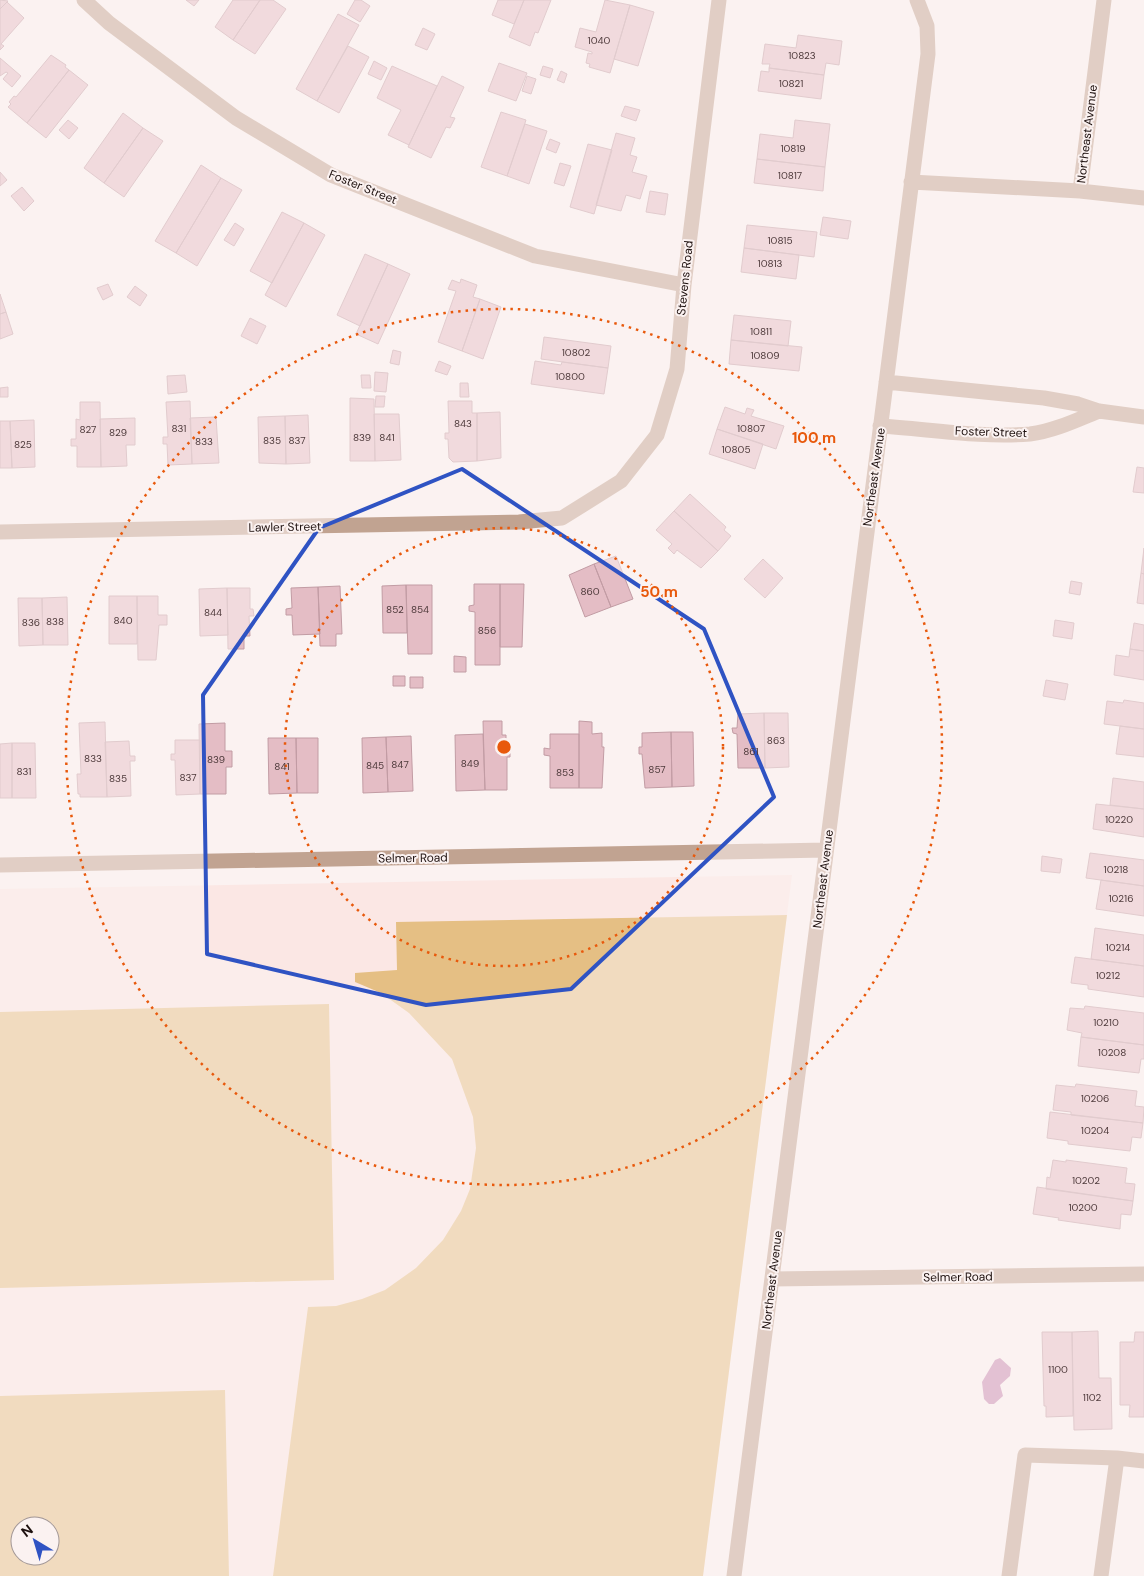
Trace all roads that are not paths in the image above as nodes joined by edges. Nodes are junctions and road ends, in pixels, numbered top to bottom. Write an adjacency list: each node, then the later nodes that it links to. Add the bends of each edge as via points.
1 (84, 0): 8 (street, Foster Street, via 109,23 236,118 331,175 535,256)
2 (719, 0): 8 (street, Stevens Road)
3 (917, 0): 5 (street, Northeast Avenue, via 927,26 928,54)
4 (1104, 0): 6 (street, Northeast Avenue)
5 (911, 182): 6 (street, Northeast Avenue); 9 (street, Northeast Avenue)
6 (1080, 191): 7 (street)
7 (1144, 198)
8 (684, 285): 13 (street, Stevens Road, via 677,369 657,435 621,481)
9 (886, 382): 10 (street, via 1044,398); 12 (street, Northeast Avenue)
10 (1099, 411): 11 (street); 12 (street, Foster Street, via 1067,425 1031,434)
11 (1144, 417)
12 (880, 426): 15 (street, Northeast Avenue)
13 (568, 514): 14 (street, Lawler Street, via 562,518 518,522)
14 (0, 532)
15 (826, 850): 16 (street, Selmer Road); 18 (street, Northeast Avenue)
16 (0, 865)
17 (1144, 1274): 18 (street, Selmer Road)
18 (772, 1280): 21 (street, Northeast Avenue)
19 (1117, 1458): 20 (street); 22 (street, via 1026,1455); 23 (street)
20 (1144, 1461)
21 (734, 1576)
22 (1010, 1576)
23 (1101, 1576)

